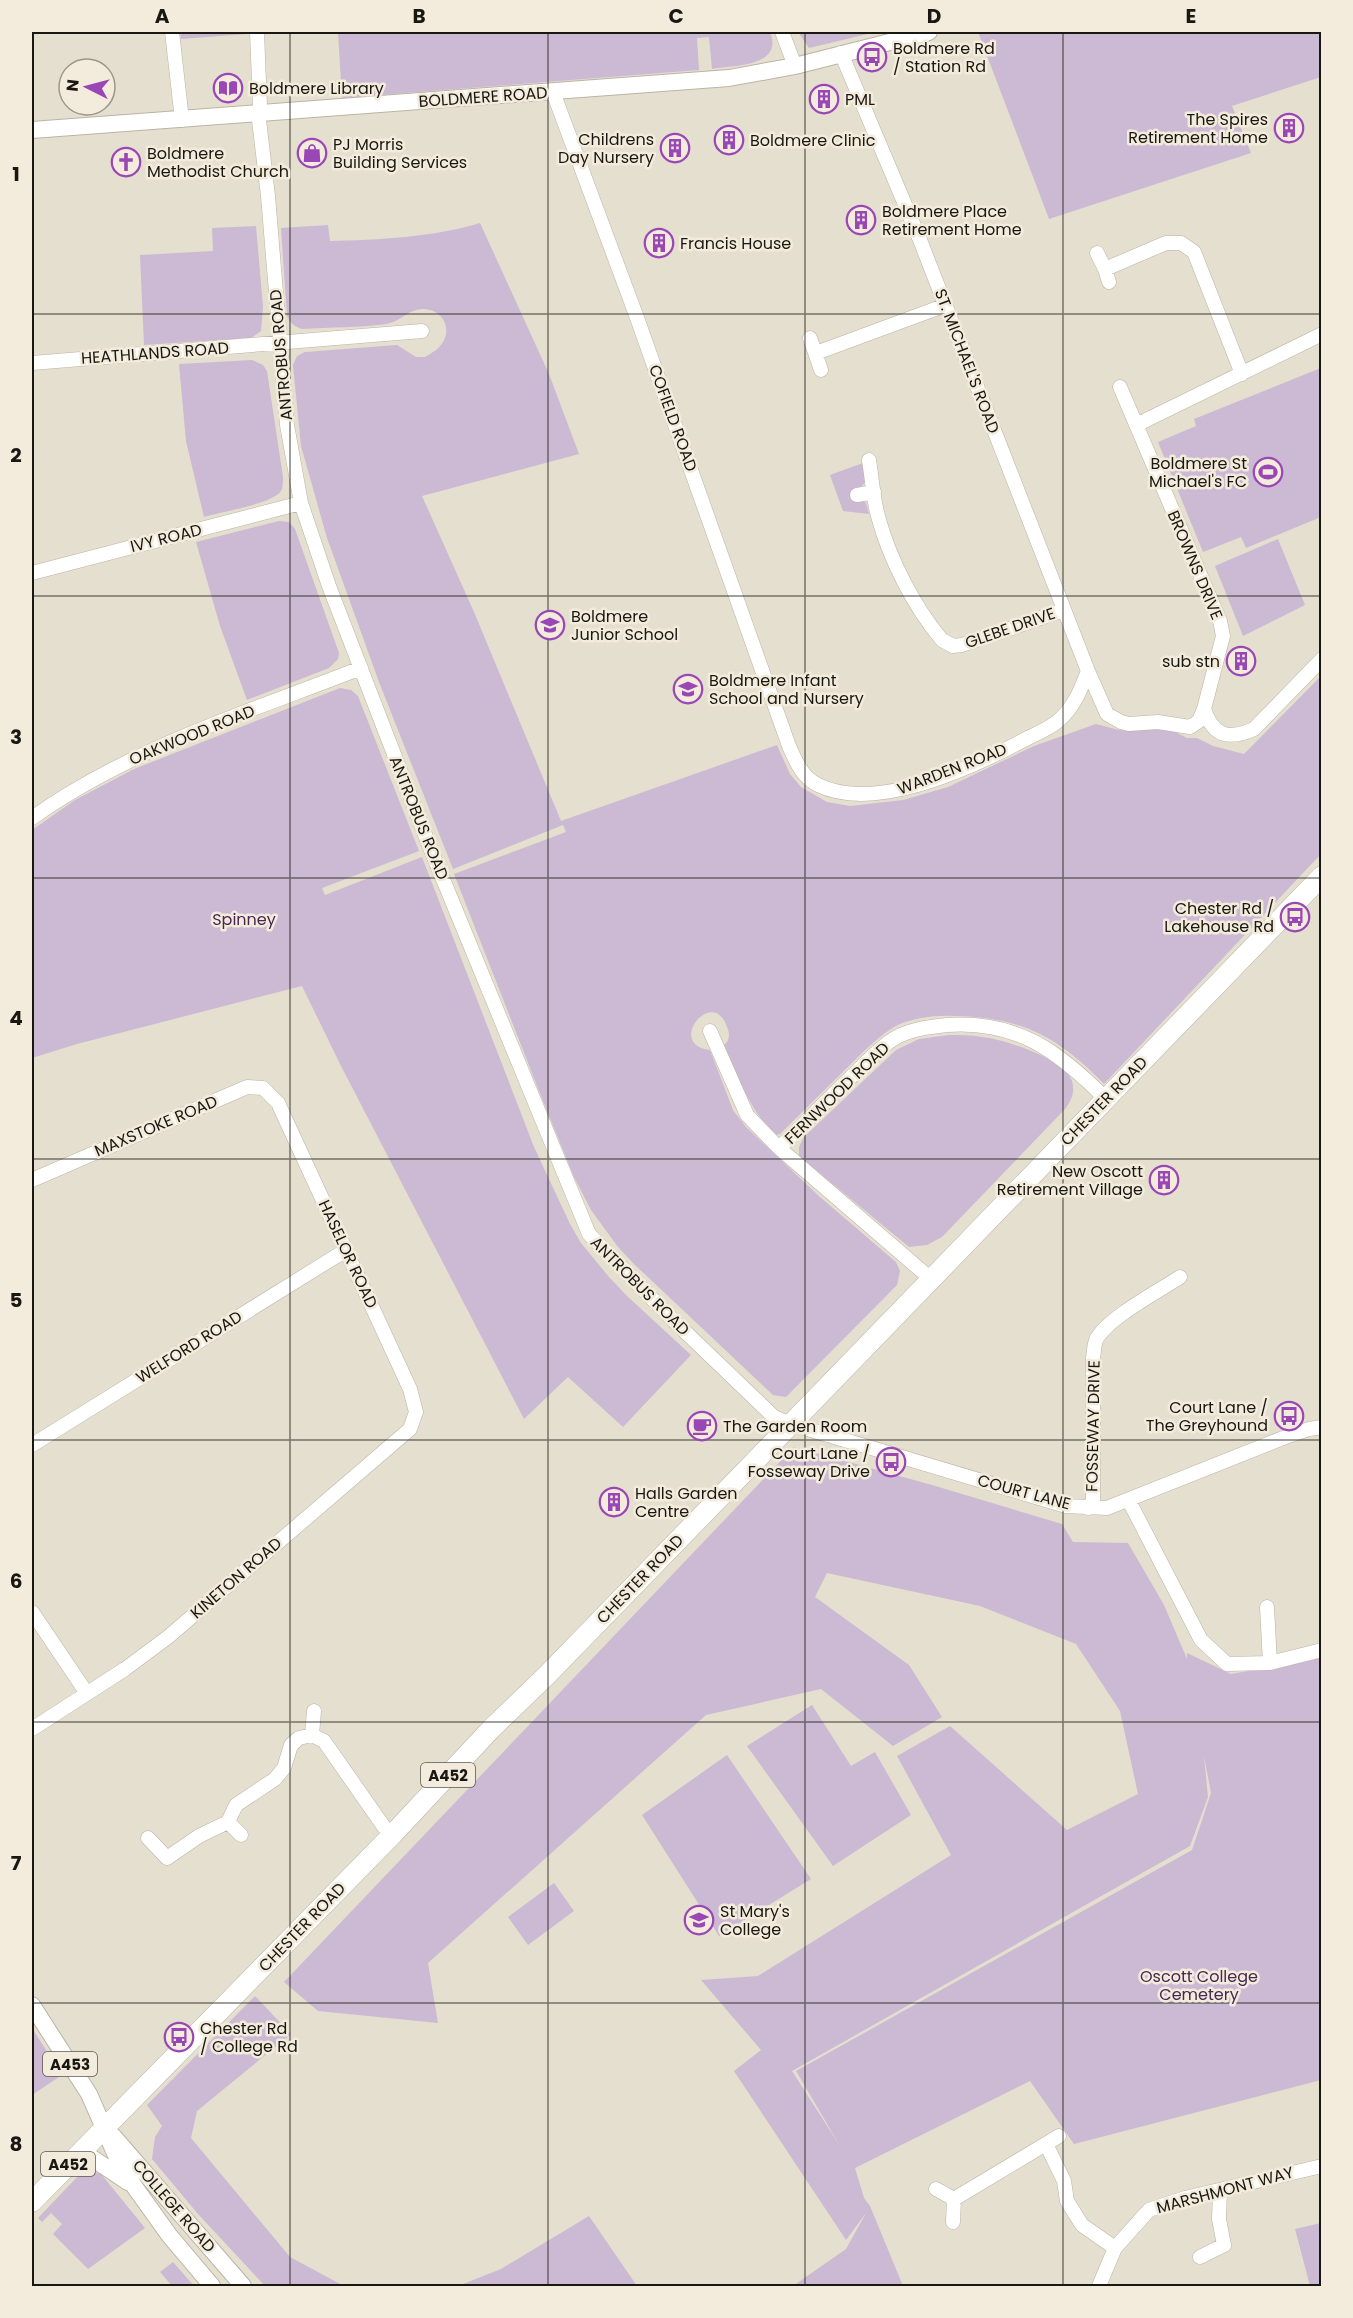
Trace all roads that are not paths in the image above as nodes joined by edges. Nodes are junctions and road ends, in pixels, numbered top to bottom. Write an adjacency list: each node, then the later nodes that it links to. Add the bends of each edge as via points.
1 (172, 32): 9 (street)
2 (257, 32): 8 (street, ANTROBUS ROAD)
3 (782, 32): 6 (street)
4 (929, 32): 5 (main road, BOLDMERE ROAD)
5 (841, 53): 6 (main road, BOLDMERE ROAD); 14 (street, ST. MICHAEL'S ROAD)
6 (795, 66): 7 (main road, BOLDMERE ROAD, via 729,78)
7 (553, 92): 8 (main road, BOLDMERE ROAD); 35 (street, COFIELD ROAD)
8 (259, 114): 9 (main road, BOLDMERE ROAD); 18 (street, ANTROBUS ROAD)
9 (182, 120): 10 (main road, BOLDMERE ROAD)
10 (32, 130)
11 (1097, 253): 12 (street)
12 (1105, 268): 13 (street); 22 (street, via 1166,243 1181,243 1194,252)
13 (1109, 282)
14 (945, 305): 19 (street); 30 (street, ST. MICHAEL'S ROAD)
15 (422, 331): 18 (street, HEATHLANDS ROAD)
16 (1322, 334): 22 (street)
17 (810, 338): 19 (street)
18 (279, 344): 20 (street, HEATHLANDS ROAD); 28 (street, ANTROBUS ROAD, via 286,425)
19 (816, 353): 21 (street)
20 (32, 363)
21 (821, 370)
22 (1242, 374): 24 (street)
23 (1120, 387): 24 (street, BROWNS DRIVE)
24 (1136, 425): 34 (street, BROWNS DRIVE, via 1220,621 1222,636)
25 (869, 460): 26 (street, GLEBE DRIVE)
26 (874, 492): 27 (street); 30 (street, GLEBE DRIVE, via 884,536 902,577 942,640 953,646 962,645)
27 (856, 495)
28 (301, 503): 29 (street, IVY ROAD); 32 (street, ANTROBUS ROAD)
29 (32, 573)
30 (1064, 610): 33 (street, ST. MICHAEL'S ROAD)
31 (1322, 659): 34 (street, via 1254,729 1243,734 1217,732 1208,723)
32 (361, 668): 36 (street, OAKWOOD ROAD, via 105,771); 47 (street, ANTROBUS ROAD, via 431,850 589,1234 768,1412)
33 (1088, 670): 34 (street, via 1107,714 1121,722 1190,726 1199,721); 35 (street, WARDEN ROAD, via 1079,696 1058,722 991,757 889,792 850,792 819,785 800,769)
34 (1204, 710)
35 (789, 746)
36 (32, 818)
37 (1322, 876): 39 (highway, CHESTER ROAD / A452)
38 (710, 1031): 41 (street, via 747,1115)
39 (1106, 1099): 41 (street, FERNWOOD ROAD, via 1052,1051 1012,1032 963,1024 918,1028 893,1039); 45 (highway, CHESTER ROAD / A452)
40 (278, 1103): 42 (street, MAXSTOKE ROAD, via 263,1088 247,1087); 43 (street, HASELOR ROAD)
41 (779, 1148): 45 (street, FERNWOOD ROAD)
42 (32, 1180)
43 (345, 1250): 46 (street, HASELOR ROAD); 49 (street, WELFORD ROAD)
44 (1180, 1277): 51 (street, FOSSEWAY DRIVE, via 1120,1316 1096,1341 1093,1501)
45 (931, 1279): 47 (highway, CHESTER ROAD / A452)
46 (416, 1405): 56 (street, KINETON ROAD, via 410,1429 168,1637)
47 (791, 1424): 51 (street, COURT LANE, via 1066,1506); 61 (highway, CHESTER ROAD / A452, via 491,1728)
48 (1322, 1427): 50 (street, COURT LANE, via 1283,1438)
49 (32, 1445)
50 (1129, 1501): 51 (street, COURT LANE, via 1107,1508); 55 (street, via 1201,1640 1227,1664)
51 (1088, 1508)
52 (1267, 1607): 55 (street)
53 (32, 1612): 56 (street)
54 (1322, 1650): 55 (street)
55 (1270, 1663)
56 (86, 1692): 58 (street, KINETON ROAD)
57 (314, 1711): 59 (street)
58 (32, 1728)
59 (312, 1735): 60 (street, via 291,1745 284,1768 275,1779 236,1805); 61 (street, via 324,1741 384,1827)
60 (228, 1822): 62 (street); 63 (street, via 167,1858)
61 (393, 1834): 65 (highway, CHESTER ROAD / A452)
62 (241, 1835)
63 (148, 1838)
64 (32, 2005): 65 (main road, COLLEGE ROAD / A453)
65 (105, 2126): 68 (highway, CHESTER ROAD / A452); 70 (main road, COLLEGE ROAD / A453, via 118,2160); 79 (main road, COLLEGE ROAD / A453)
66 (1059, 2136): 67 (street)
67 (1046, 2144): 73 (street); 76 (street, via 1059,2169 1067,2201 1082,2225)
68 (73, 2159): 70 (main road, COLLEGE ROAD, via 92,2158); 74 (highway, CHESTER ROAD / A452)
69 (1322, 2166): 72 (street, MARSHMONT WAY)
70 (134, 2186): 78 (main road, COLLEGE ROAD / A453)
71 (936, 2189): 73 (street)
72 (1220, 2190): 76 (street, MARSHMONT WAY, via 1149,2210); 77 (street, via 1219,2219 1228,2251)
73 (954, 2199): 75 (street)
74 (32, 2202)
75 (953, 2222)
76 (1115, 2248): 80 (street, MARSHMONT WAY)
77 (1200, 2257)
78 (212, 2286)
79 (243, 2286)
80 (1099, 2286)

